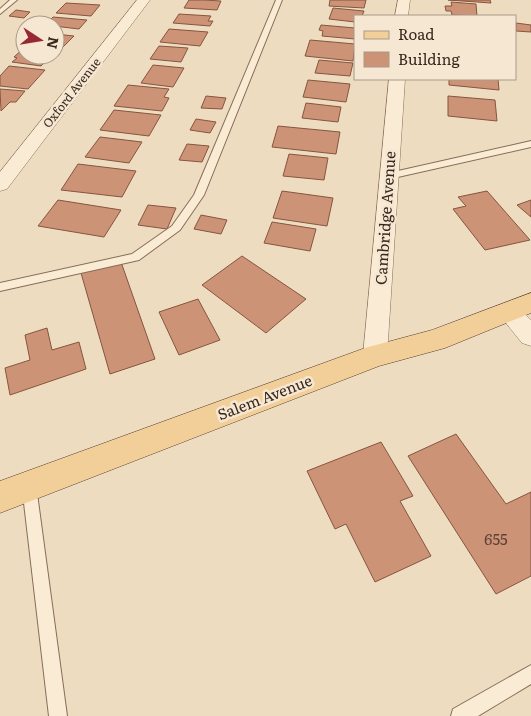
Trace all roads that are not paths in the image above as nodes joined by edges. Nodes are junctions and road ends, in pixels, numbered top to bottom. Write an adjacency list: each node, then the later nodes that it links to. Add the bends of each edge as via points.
1 (14, 0): 5 (lane)
2 (144, 0): 10 (street, Oxford Avenue)
3 (279, 0): 11 (lane, via 199,195 176,228 135,257)
4 (404, 0): 6 (street)
5 (0, 12)
6 (402, 15)
7 (397, 80): 9 (street, Cambridge Avenue)
8 (531, 144): 9 (lane)
9 (389, 176): 14 (street, Cambridge Avenue)
10 (0, 185)
11 (0, 287)
12 (520, 307): 13 (street); 14 (main road, Salem Avenue, via 436,340)
13 (531, 336)
14 (375, 356): 15 (main road, Salem Avenue)
15 (29, 486): 16 (main road, Salem Avenue); 18 (lane)
16 (0, 497)
17 (531, 674): 19 (lane)
18 (58, 716)
19 (460, 716)

